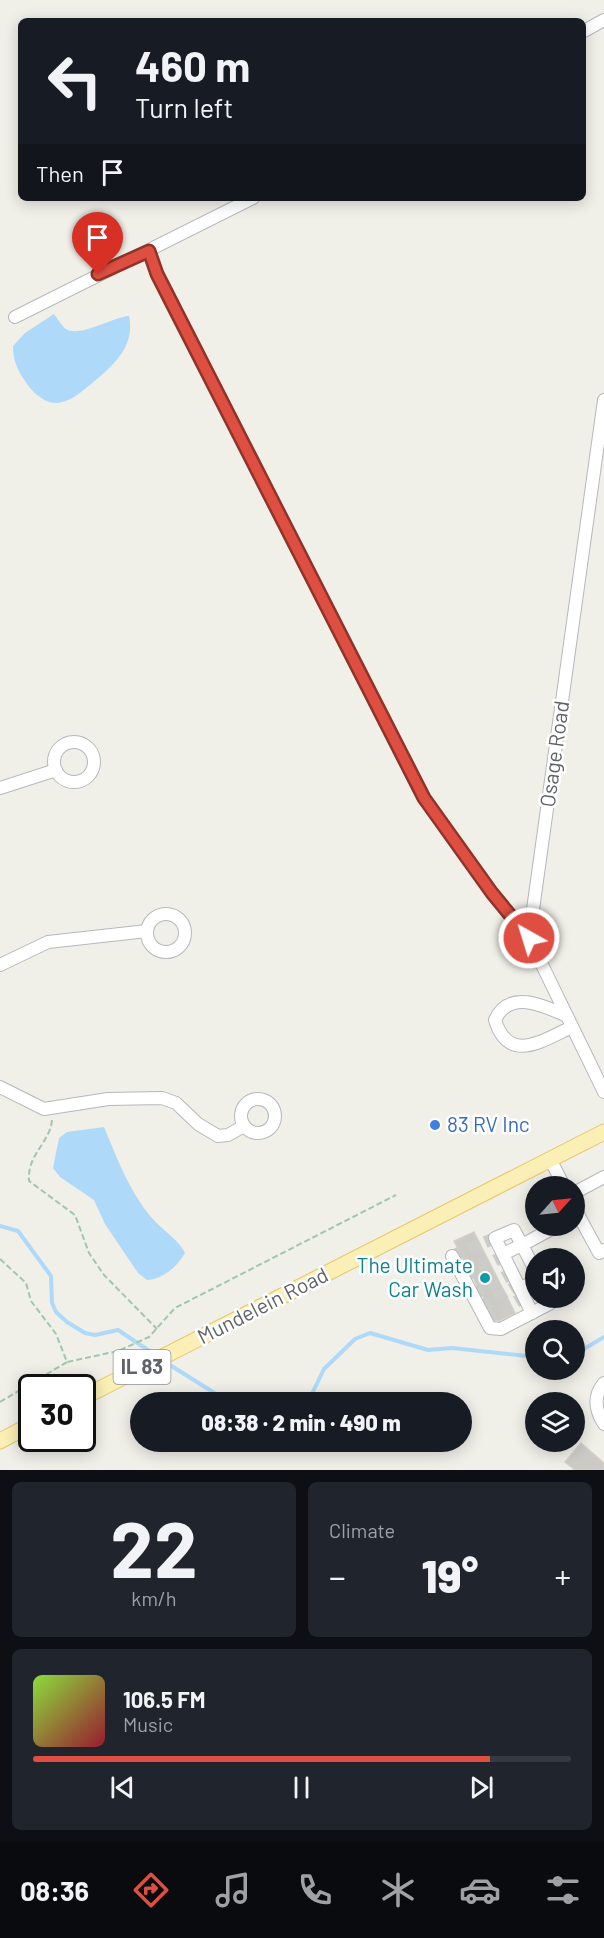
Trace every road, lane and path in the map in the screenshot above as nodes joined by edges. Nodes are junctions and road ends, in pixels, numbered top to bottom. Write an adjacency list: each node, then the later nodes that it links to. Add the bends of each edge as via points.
1 (604, 20): 2 (street)
2 (586, 29)
3 (247, 201): 4 (street)
4 (149, 251): 5 (street); 10 (street, via 157,274 424,798)
5 (15, 317)
6 (604, 400): 10 (street, Osage Road)
7 (56, 770): 8 (street)
8 (0, 788)
9 (147, 931): 11 (street, via 48,942)
10 (529, 938): 12 (street)
11 (0, 965)
12 (569, 1022): 12 (street, via 544,1006 520,1001 508,1003 495,1020 498,1032 517,1046 532,1046); 14 (street)
13 (0, 1087): 15 (street, via 34,1106)
14 (604, 1092)
15 (53, 1109): 16 (street, via 108,1099 162,1098 176,1103 218,1136); 36 (path, via 51,1130 36,1150 28,1171 29,1181 75,1215 89,1253 104,1275)
16 (244, 1126)
17 (604, 1132): 18 (main road, Mundelein Road / IL 83)
18 (550, 1159): 19 (street); 39 (main road, Mundelein Road / IL 83)
19 (559, 1176)
20 (604, 1177): 21 (street)
21 (585, 1186)
22 (396, 1196): 36 (path, via 175,1308)
23 (585, 1228): 26 (street, via 599,1253)
24 (543, 1236): 25 (street)
25 (524, 1249): 28 (street); 28 (street, via 514,1230 495,1238)
26 (604, 1250)
27 (452, 1256): 35 (street, via 490,1328 501,1329)
28 (505, 1258): 31 (street)
29 (0, 1259): 37 (path, via 26,1283 31,1300 56,1334)
30 (525, 1272): 31 (street)
31 (513, 1275): 33 (street)
32 (525, 1286): 33 (street)
33 (520, 1288): 34 (street)
34 (525, 1295)
35 (526, 1308)
36 (157, 1329): 37 (path, via 149,1337 118,1351)
37 (67, 1362): 40 (path)
38 (604, 1383): 41 (street, via 596,1399 598,1416)
39 (96, 1391)
40 (0, 1402)
41 (604, 1424)
42 (18, 1431): 43 (main road)
43 (0, 1441)

